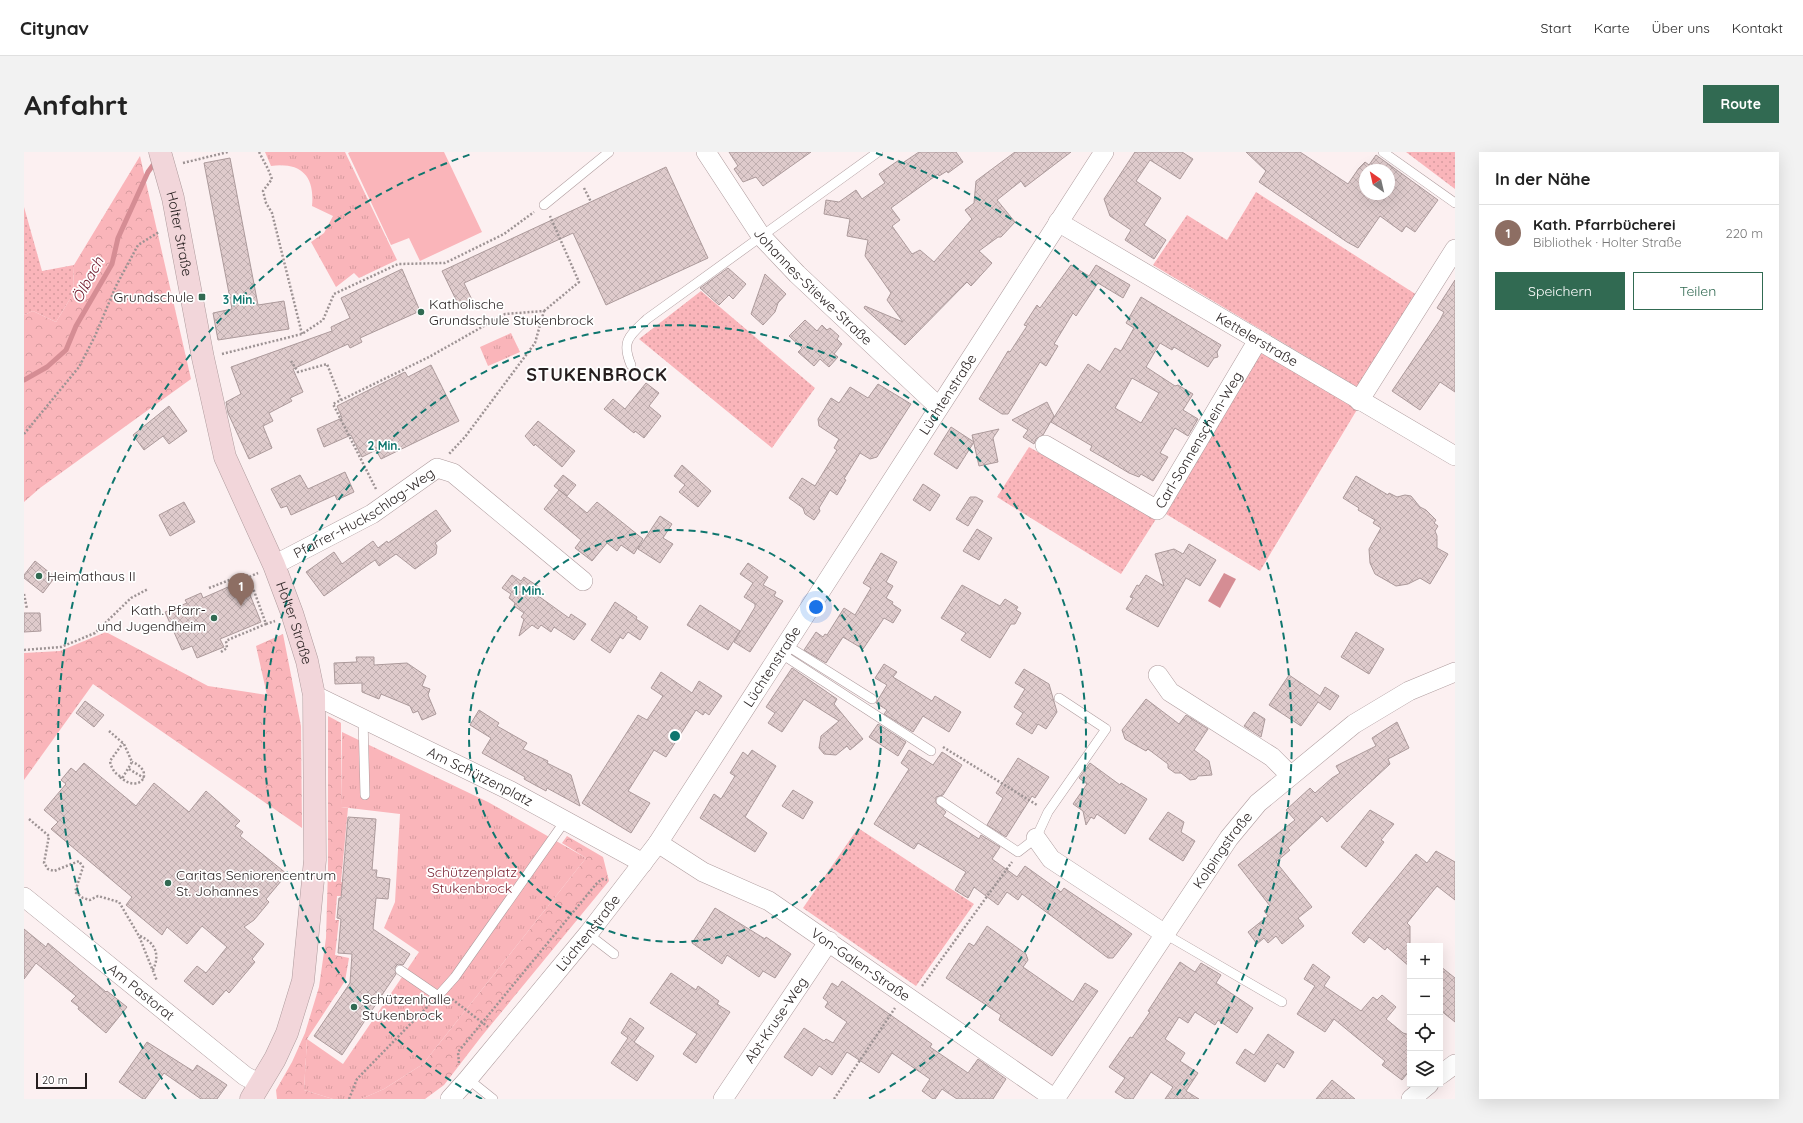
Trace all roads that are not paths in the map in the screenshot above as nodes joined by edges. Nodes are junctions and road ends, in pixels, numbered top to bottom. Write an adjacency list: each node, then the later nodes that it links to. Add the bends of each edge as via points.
1 (609, 152): 8 (lane)
2 (706, 152): 10 (street, Johannes-Stiewe-Straße)
3 (878, 152): 10 (lane)
4 (1104, 152): 9 (street, Lüchtenstraße)
5 (1383, 152): 7 (lane)
6 (162, 159): 18 (street, Holter Straße, via 225,457)
7 (1455, 203)
8 (544, 204)
9 (1058, 222): 12 (street, Kettelerstraße); 15 (street, Lüchtenstraße)
10 (761, 236): 13 (lane, via 641,324 630,336 625,351); 15 (street, Johannes-Stiewe-Straße, via 797,274)
11 (1455, 249): 14 (street)
12 (1258, 340): 14 (street, Kettelerstraße); 16 (street, Carl-Sonnenschein-Weg, via 1158,510)
13 (631, 365)
14 (1359, 400): 17 (street, Kettelerstraße)
15 (938, 407): 20 (street, Lüchtenstraße)
16 (1045, 445)
17 (1455, 456)
18 (274, 565): 19 (street, Pfarrer-Huckschlag-Weg, via 365,518 437,468 453,473); 23 (street, Holter Straße, via 307,661)
19 (583, 581)
20 (783, 649): 25 (lane); 27 (lane); 33 (street, Lüchtenstraße)
21 (1455, 672): 28 (street, Kolpingstraße, via 1409,690 1354,724)
22 (1158, 675): 28 (street, via 1170,692 1272,757)
23 (314, 695): 26 (street, Am Schützenplatz); 46 (street, Holter Straße, via 315,860 303,981 287,1033)
24 (1059, 698): 32 (lane, via 1106,729 1048,812)
25 (872, 699)
26 (363, 718): 29 (lane); 31 (street, Am Schützenplatz, via 511,791)
27 (931, 751)
28 (1290, 775): 37 (street, Kolpingstraße, via 1258,803 1229,838)
29 (365, 795)
30 (942, 801): 32 (lane, via 1018,852)
31 (565, 821): 34 (street, Am Schützenplatz); 40 (lane, via 455,977 440,994)
32 (1036, 838): 37 (street, via 1051,859)
33 (658, 843): 34 (street, Lüchtenstraße); 38 (street, Von-Galen-Straße, via 703,872 769,901)
34 (643, 863): 36 (street, Lüchtenstraße)
35 (24, 897): 46 (street, Am Pastorat, via 244,1076)
36 (588, 934): 39 (lane); 43 (street, Lüchtenstraße, via 502,1038)
37 (1165, 934): 41 (lane); 50 (street, Kolpingstraße)
38 (829, 941): 49 (street, Abt-Kruse-Weg); 50 (street, Von-Galen-Straße)
39 (614, 954)
40 (400, 970)
41 (1282, 1002)
42 (1455, 1064): 44 (street)
43 (464, 1072): 47 (street, Lüchtenstraße); 48 (lane)
44 (1443, 1073)
45 (1425, 1087): 51 (street)
46 (255, 1091)
47 (450, 1099)
48 (493, 1099)
49 (723, 1099)
50 (1055, 1099)
51 (1411, 1099)

